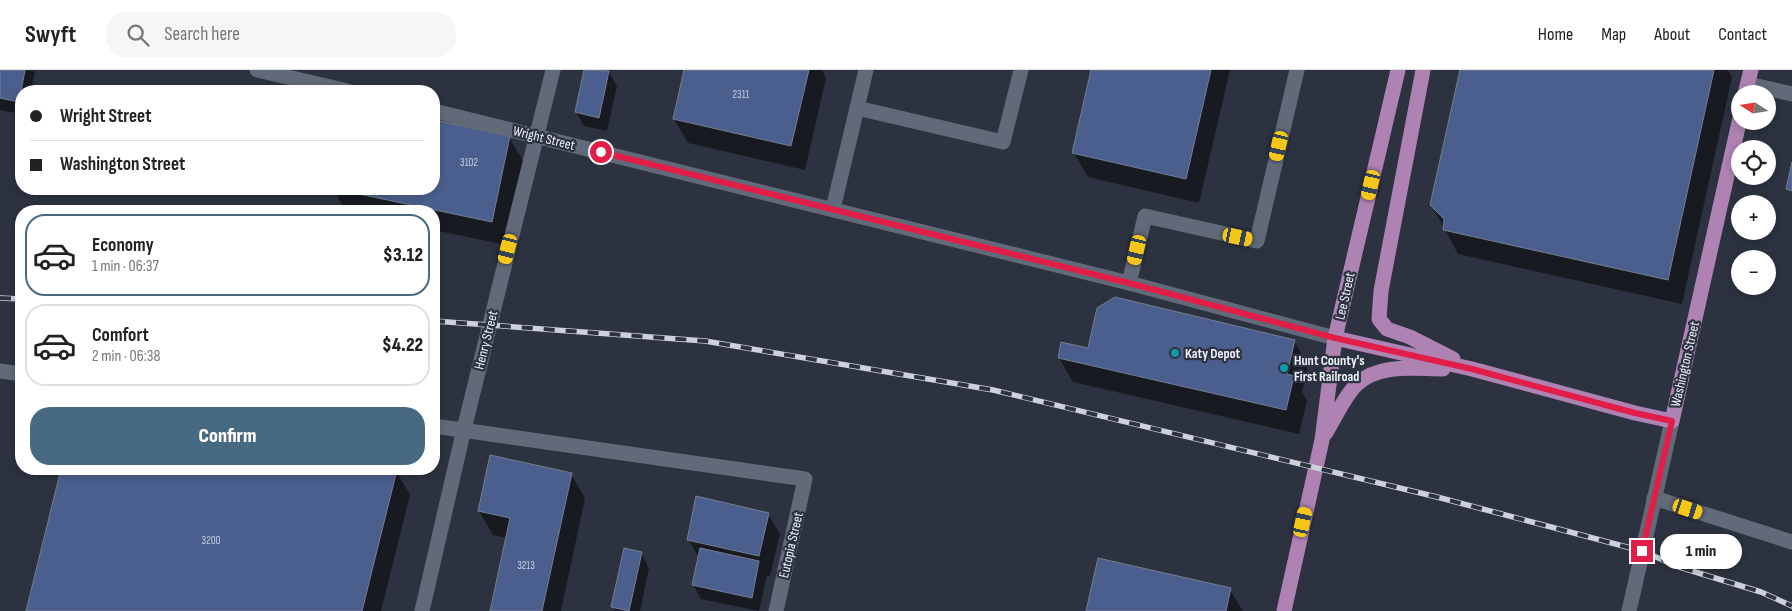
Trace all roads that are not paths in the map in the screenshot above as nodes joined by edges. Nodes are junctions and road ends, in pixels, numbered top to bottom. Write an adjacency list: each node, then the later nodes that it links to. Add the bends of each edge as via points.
1 (258, 70): 9 (street)
2 (553, 70): 14 (street, Henry Street)
3 (866, 70): 11 (street)
4 (1021, 70): 11 (street, via 1003,142)
5 (1297, 70): 16 (street, via 1257,241 1145,216)
6 (1398, 70): 17 (main road, Lee Street)
7 (1422, 70): 18 (main road, via 1381,291 1379,319 1387,329)
8 (1748, 83): 10 (street)
9 (322, 85)
10 (1792, 94)
11 (857, 108): 15 (street)
12 (440, 112): 14 (street, Wright Street)
13 (1737, 130): 21 (main road, Washington Street)
14 (537, 136): 15 (street, Wright Street); 23 (street, Henry Street)
15 (833, 210): 16 (street, Wright Street)
16 (1129, 283): 17 (street, Wright Street)
17 (1335, 338): 18 (main road, Wright Street); 24 (main road, Lee Street)
18 (1472, 369): 21 (main road, Wright Street); 24 (main road, via 1375,372 1356,385)
19 (0, 371): 20 (street)
20 (15, 373)
21 (1672, 421): 25 (street, Washington Street)
22 (440, 427): 23 (street)
23 (464, 430): 27 (street, Henry Street); 28 (street, Eutopia Street, via 806,479)
24 (1322, 440): 29 (main road, Lee Street)
25 (1654, 498): 26 (street); 30 (street, Washington Street)
26 (1792, 542)
27 (422, 611)
28 (776, 611)
29 (1284, 611)
30 (1629, 611)

